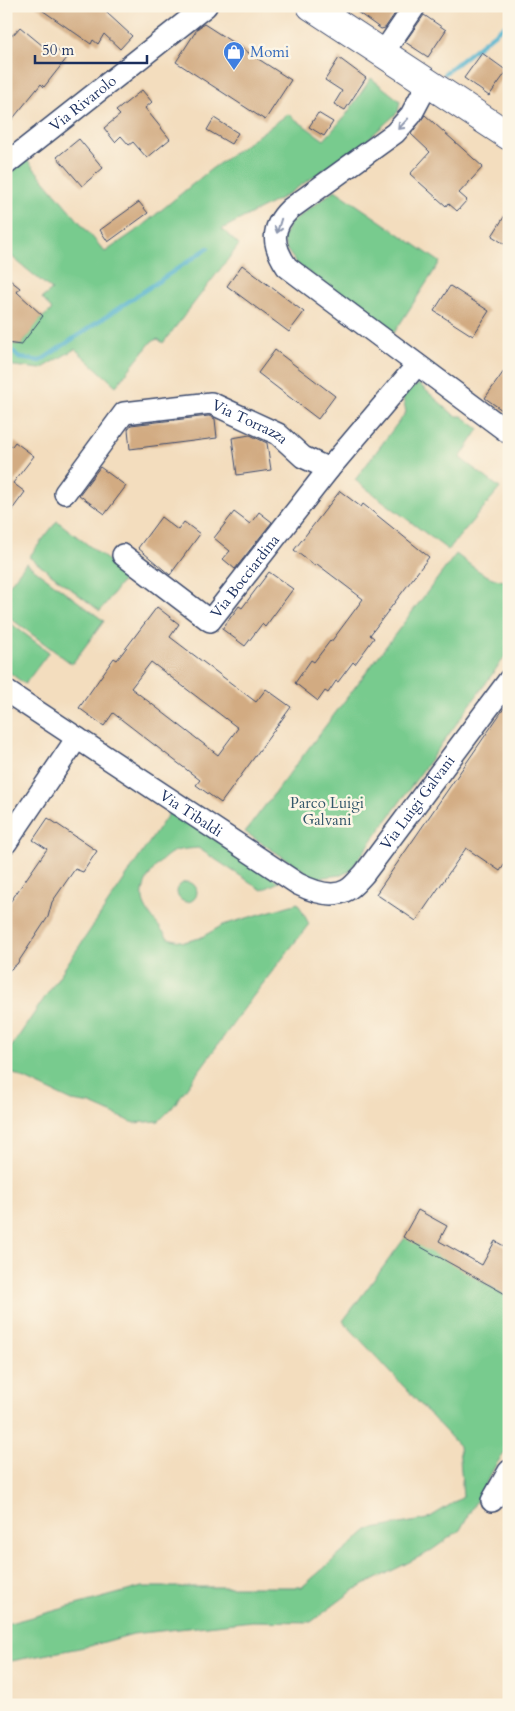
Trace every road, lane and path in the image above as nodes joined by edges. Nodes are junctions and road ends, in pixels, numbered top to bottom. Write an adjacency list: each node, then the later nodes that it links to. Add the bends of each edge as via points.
1 (206, 6): 7 (street, Via Rivarolo)
2 (311, 6): 4 (main road)
3 (415, 6): 4 (street)
4 (383, 52): 5 (main road)
5 (428, 83): 6 (main road); 8 (street, one-way to 8, via 411,115 394,133 278,220 275,241 278,254 287,267)
6 (509, 136)
7 (6, 164)
8 (416, 365): 9 (street); 10 (street)
9 (509, 433)
10 (329, 469): 11 (street, Via Torrazza, via 303,457 278,434 211,403 124,413); 12 (street, Via Bocciardina, via 210,621)
11 (65, 493)
12 (123, 555)
13 (509, 680): 17 (street, Via Luigi Galvani, via 364,874 347,891 329,895)
14 (6, 691): 15 (street, Via Tibaldi)
15 (76, 738): 16 (street); 17 (street, Via Tibaldi)
16 (6, 843)
17 (308, 889)
18 (509, 1471): 19 (street)
19 (492, 1501)

